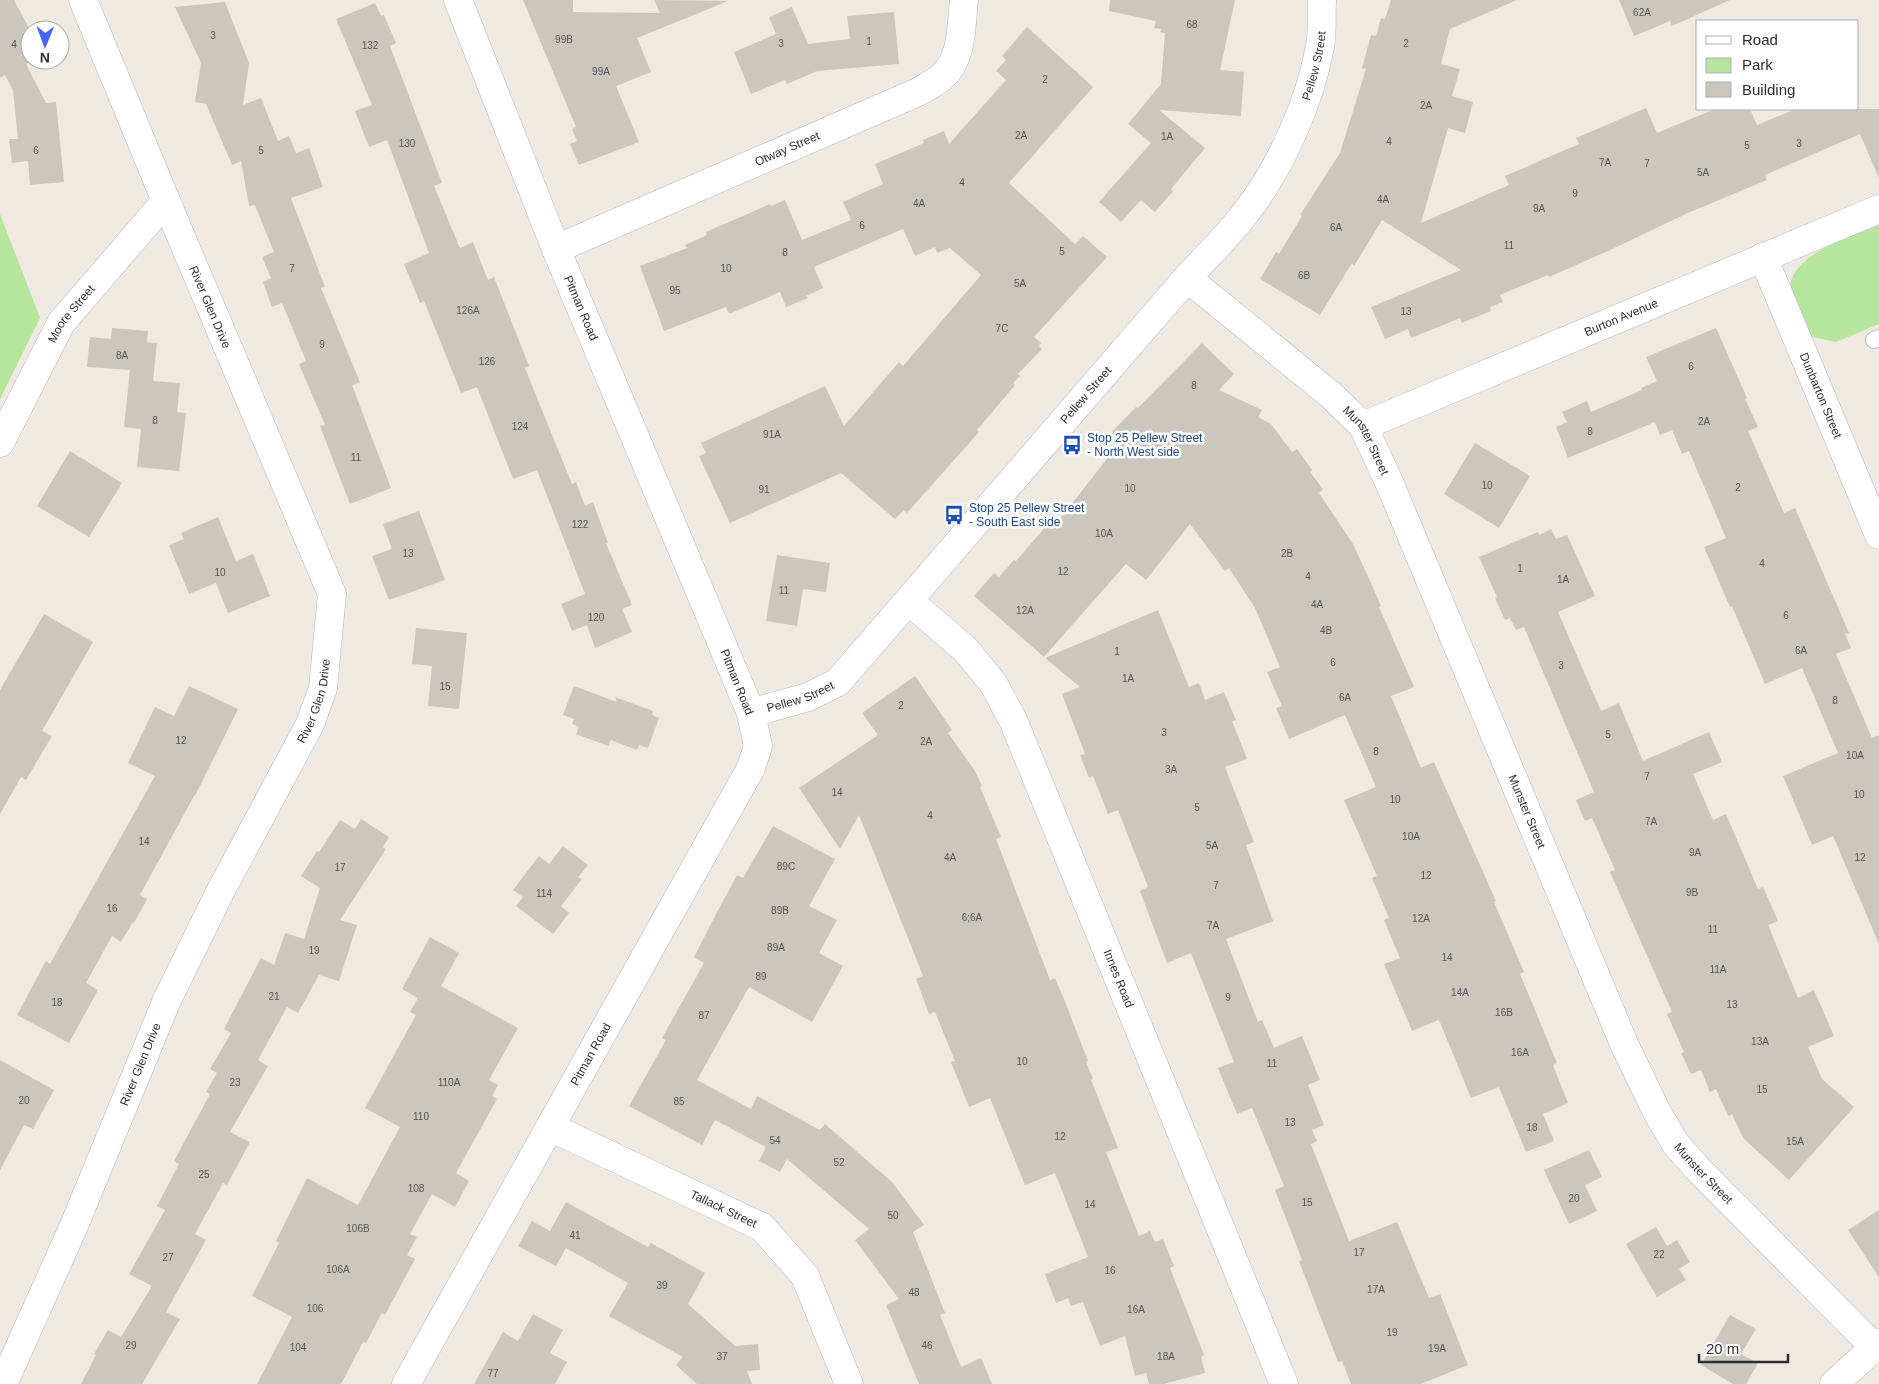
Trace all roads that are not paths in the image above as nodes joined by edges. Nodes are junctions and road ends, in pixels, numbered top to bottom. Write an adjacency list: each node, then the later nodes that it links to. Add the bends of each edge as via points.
1 (83, 0): 5 (street, River Glen Drive)
2 (458, 0): 7 (street, Pitman Road)
3 (964, 0): 7 (street, Otway Street, via 959,50 942,77 918,92)
4 (1322, 0): 9 (street, Pellew Street, via 1320,43 1312,82 1285,148 1244,215)
5 (166, 202): 11 (street, Moore Street, via 60,323); 17 (street, River Glen Drive, via 332,594 323,688 310,724 220,892 167,1000 73,1228)
6 (1879, 209): 8 (street, Burton Avenue)
7 (556, 249): 14 (street, Pitman Road)
8 (1763, 257): 10 (street, Burton Avenue); 12 (street, Dunbarton Street)
9 (1187, 278): 10 (street, Munster Street, via 1331,395); 13 (street, Pellew Street)
10 (1364, 426): 16 (street, Munster Street, via 1625,1046 1657,1112 1675,1142 1697,1168)
11 (0, 443)
12 (1879, 534)
13 (909, 601): 14 (street, Pellew Street, via 838,682 808,697); 20 (street, Innes Road, via 965,649 993,683 1013,720)
14 (751, 714): 15 (street, Pitman Road, via 758,746 751,768)
15 (550, 1127): 18 (street, Pitman Road); 19 (street, Tallack Street, via 762,1227 805,1276)
16 (1877, 1345): 21 (street)
17 (3, 1384)
18 (406, 1384)
19 (849, 1384)
20 (1284, 1384)
21 (1834, 1384)

